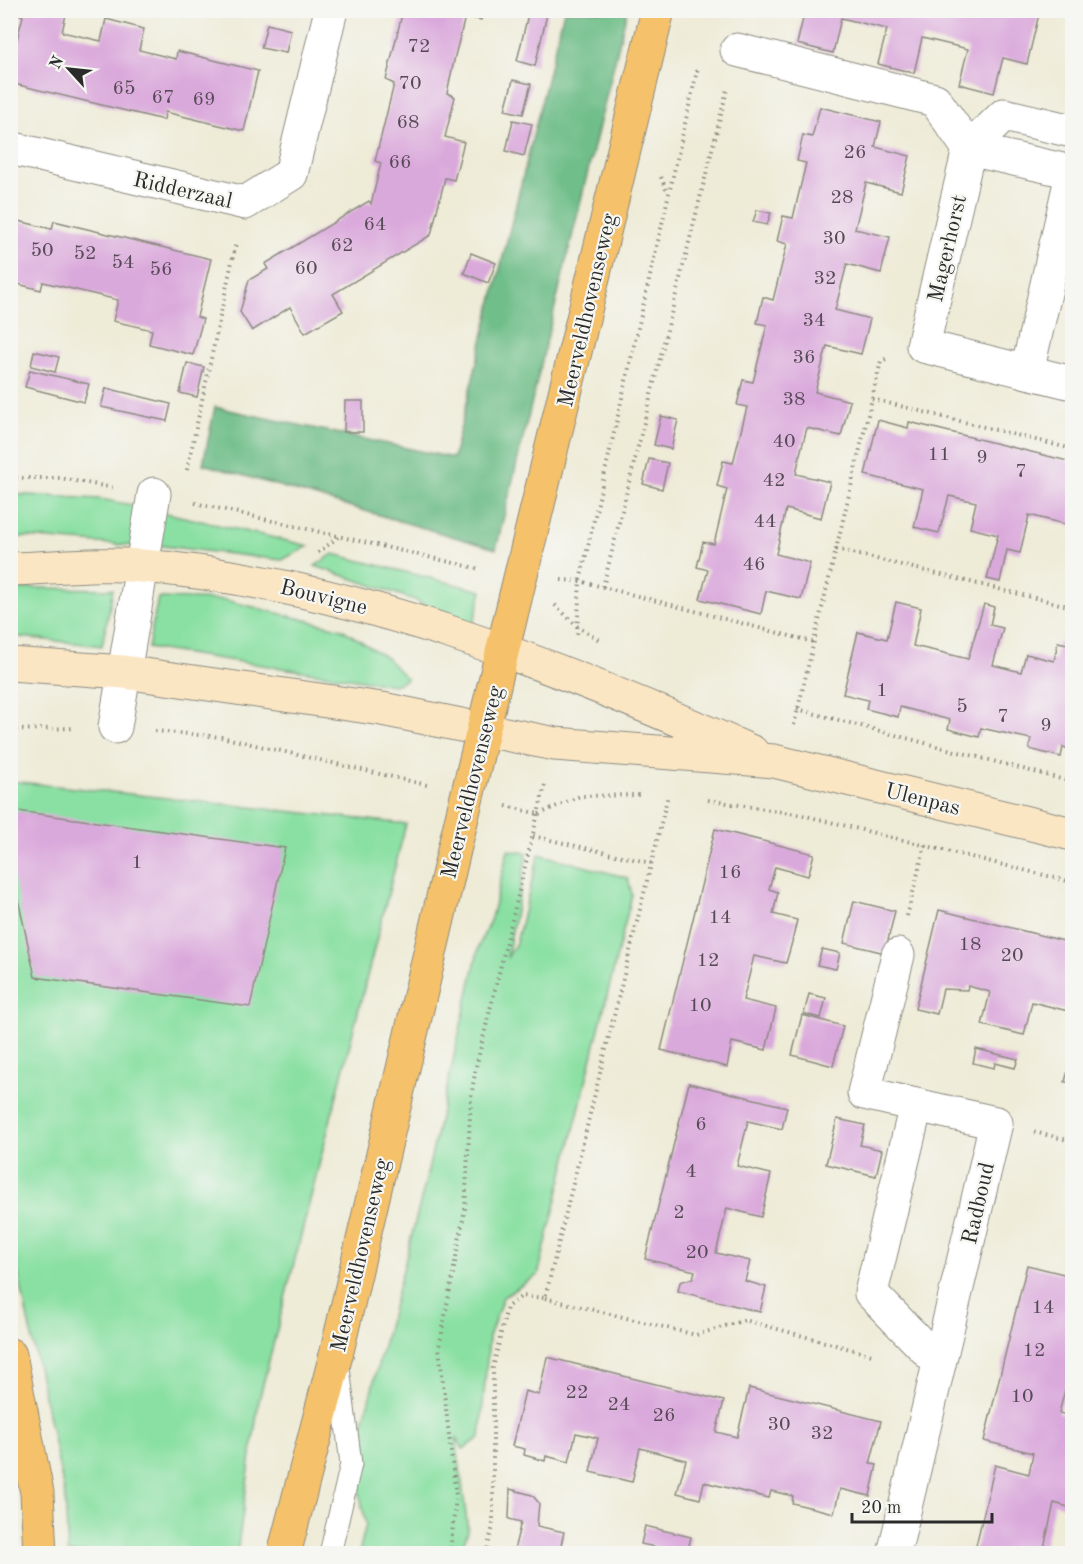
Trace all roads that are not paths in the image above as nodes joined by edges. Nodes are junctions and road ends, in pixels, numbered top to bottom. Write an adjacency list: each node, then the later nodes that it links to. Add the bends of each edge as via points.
1 (331, 10): 5 (street, Ridderzaal, via 291,174 245,203)
2 (658, 10): 13 (main road, Meerveldhovenseweg)
3 (737, 50): 6 (street, via 935,100)
4 (1072, 130): 6 (street, via 1004,115)
5 (10, 148)
6 (969, 149): 7 (street); 8 (street, Magerhorst, via 923,346)
7 (1072, 173): 8 (street)
8 (1027, 372): 9 (street)
9 (1072, 383)
10 (154, 494): 11 (street)
11 (140, 566): 12 (street, Bouvigne); 13 (street, Bouvigne, via 278,584 368,606); 15 (street)
12 (10, 569)
13 (502, 652): 17 (main road, Meerveldhovenseweg); 18 (street, Ulenpas, via 621,694)
14 (10, 664): 15 (street)
15 (124, 672): 16 (street); 17 (street, via 382,709)
16 (115, 727)
17 (483, 730): 18 (street, Ulenpas, via 555,744); 22 (main road, Meerveldhovenseweg)
18 (779, 763): 19 (street, Ulenpas)
19 (1072, 834)
20 (898, 955): 21 (street, Radboud, via 864,1093)
21 (916, 1105): 24 (street, via 871,1293); 24 (street, Radboud, via 996,1123)
22 (337, 1351): 26 (main road, Meerveldhovenseweg); 27 (lane, via 351,1464)
23 (10, 1355): 25 (main road, via 37,1493)
24 (938, 1368): 28 (street, Radboud)
25 (40, 1554)
26 (284, 1554)
27 (330, 1554)
28 (894, 1554)

